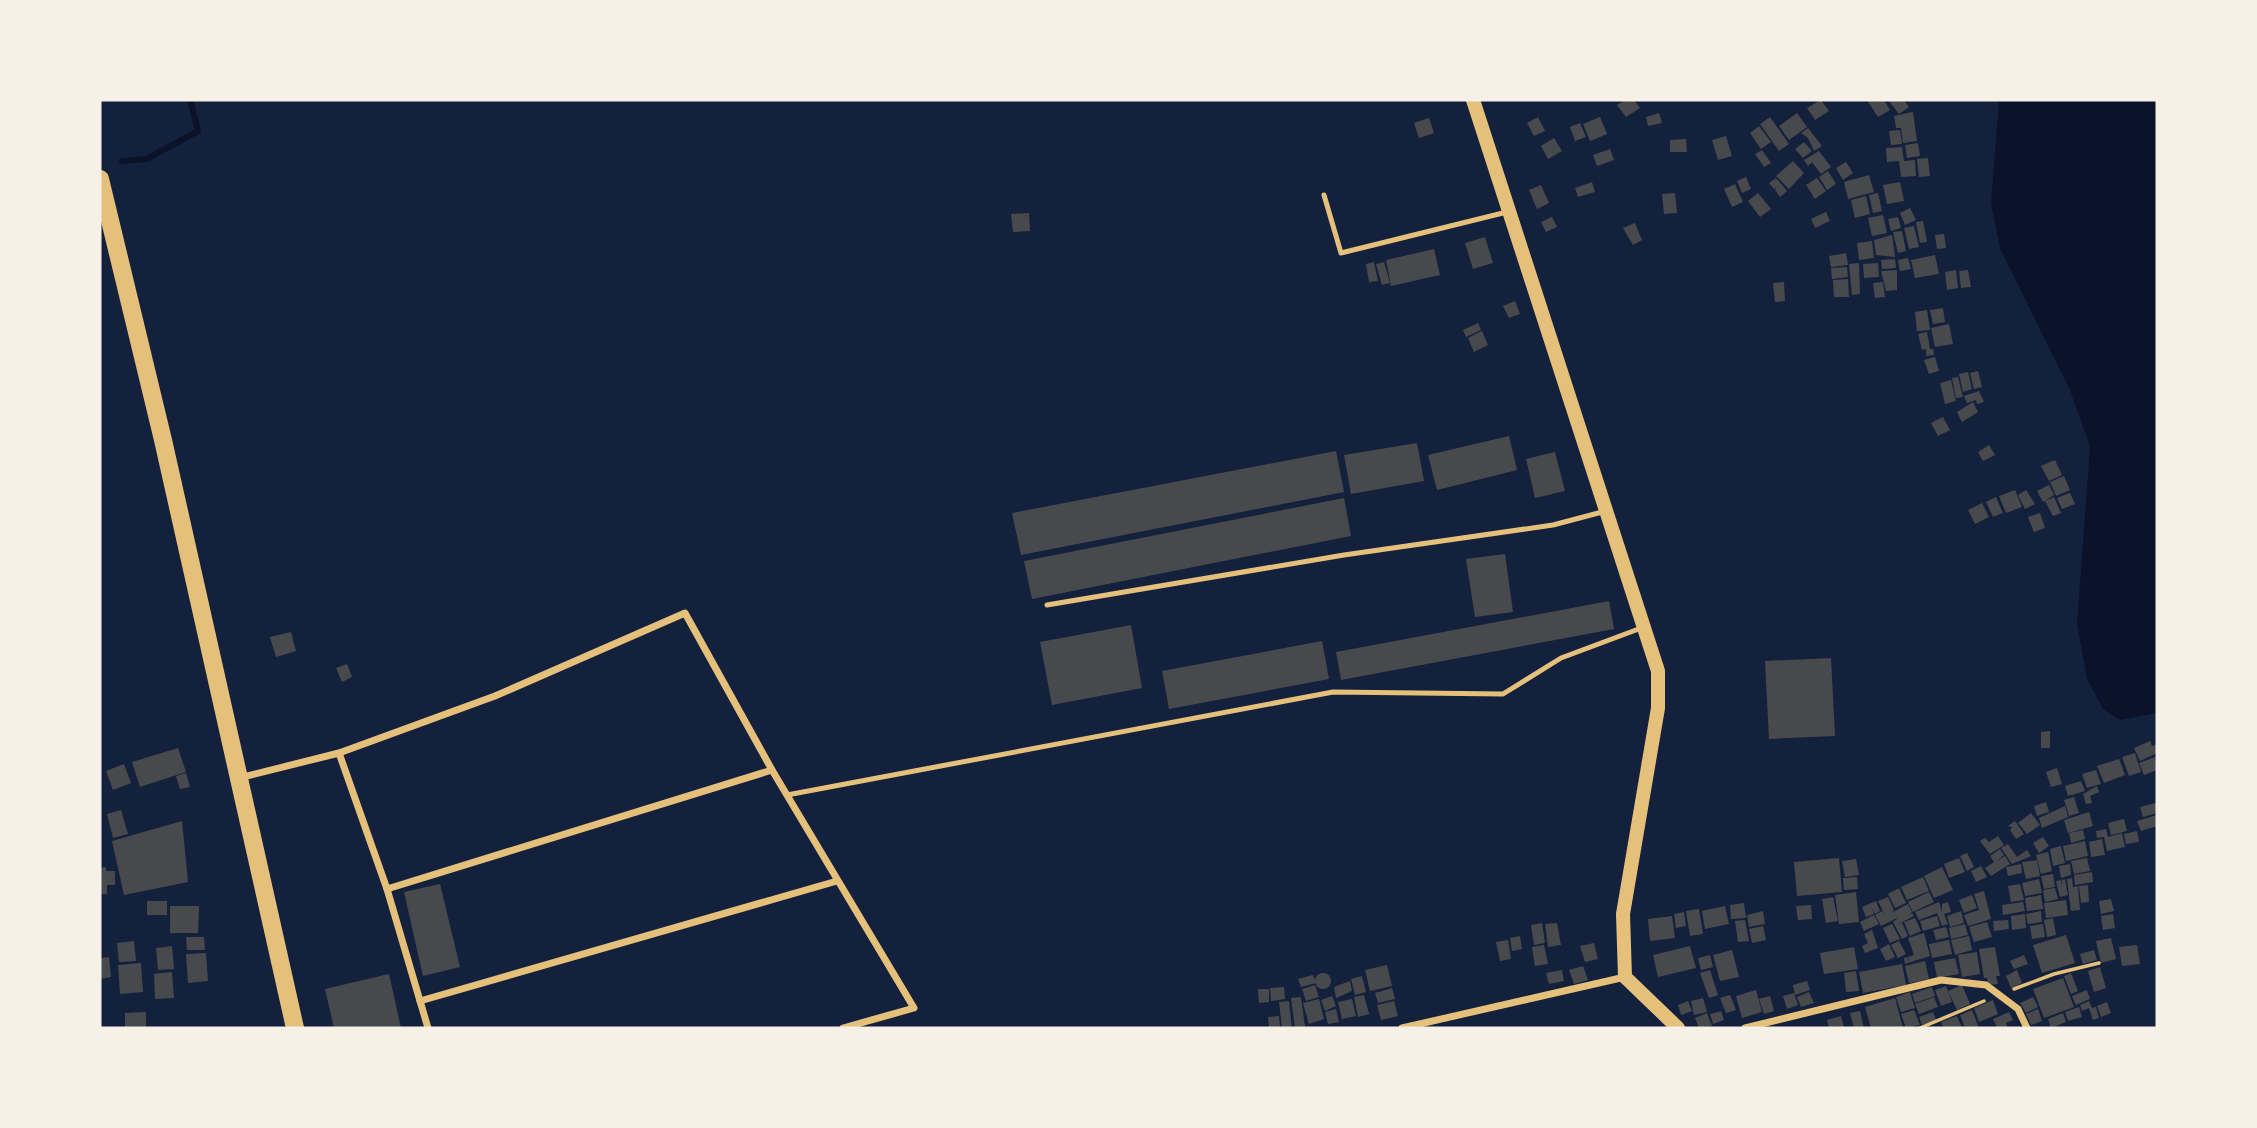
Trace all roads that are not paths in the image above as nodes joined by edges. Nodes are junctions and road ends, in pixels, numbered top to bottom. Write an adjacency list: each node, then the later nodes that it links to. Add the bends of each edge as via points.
1 (1473, 100): 4 (main road)
2 (100, 179): 10 (main road)
3 (1324, 195): 4 (lane, via 1341,253)
4 (1510, 211): 5 (main road)
5 (1608, 511): 6 (lane, via 1553,525); 7 (main road)
6 (1047, 605)
7 (1645, 626): 11 (lane, via 1561,659 1503,694 1333,692); 14 (main road, via 1660,690 1623,914)
8 (339, 753): 9 (street, via 495,696 685,613); 10 (street); 13 (street)
9 (772, 770): 11 (street); 13 (street)
10 (238, 778): 16 (main road)
11 (787, 796): 12 (street)
12 (837, 881): 15 (street); 18 (street, via 914,1008)
13 (387, 889): 15 (street)
14 (1625, 977): 19 (street); 20 (main road)
15 (420, 1001): 17 (street)
16 (295, 1028)
17 (428, 1028)
18 (842, 1028)
19 (1402, 1028)
20 (1678, 1028)
21 (1745, 1028): 22 (street, via 1941,980 1986,985 2018,1009)
22 (2027, 1028)

